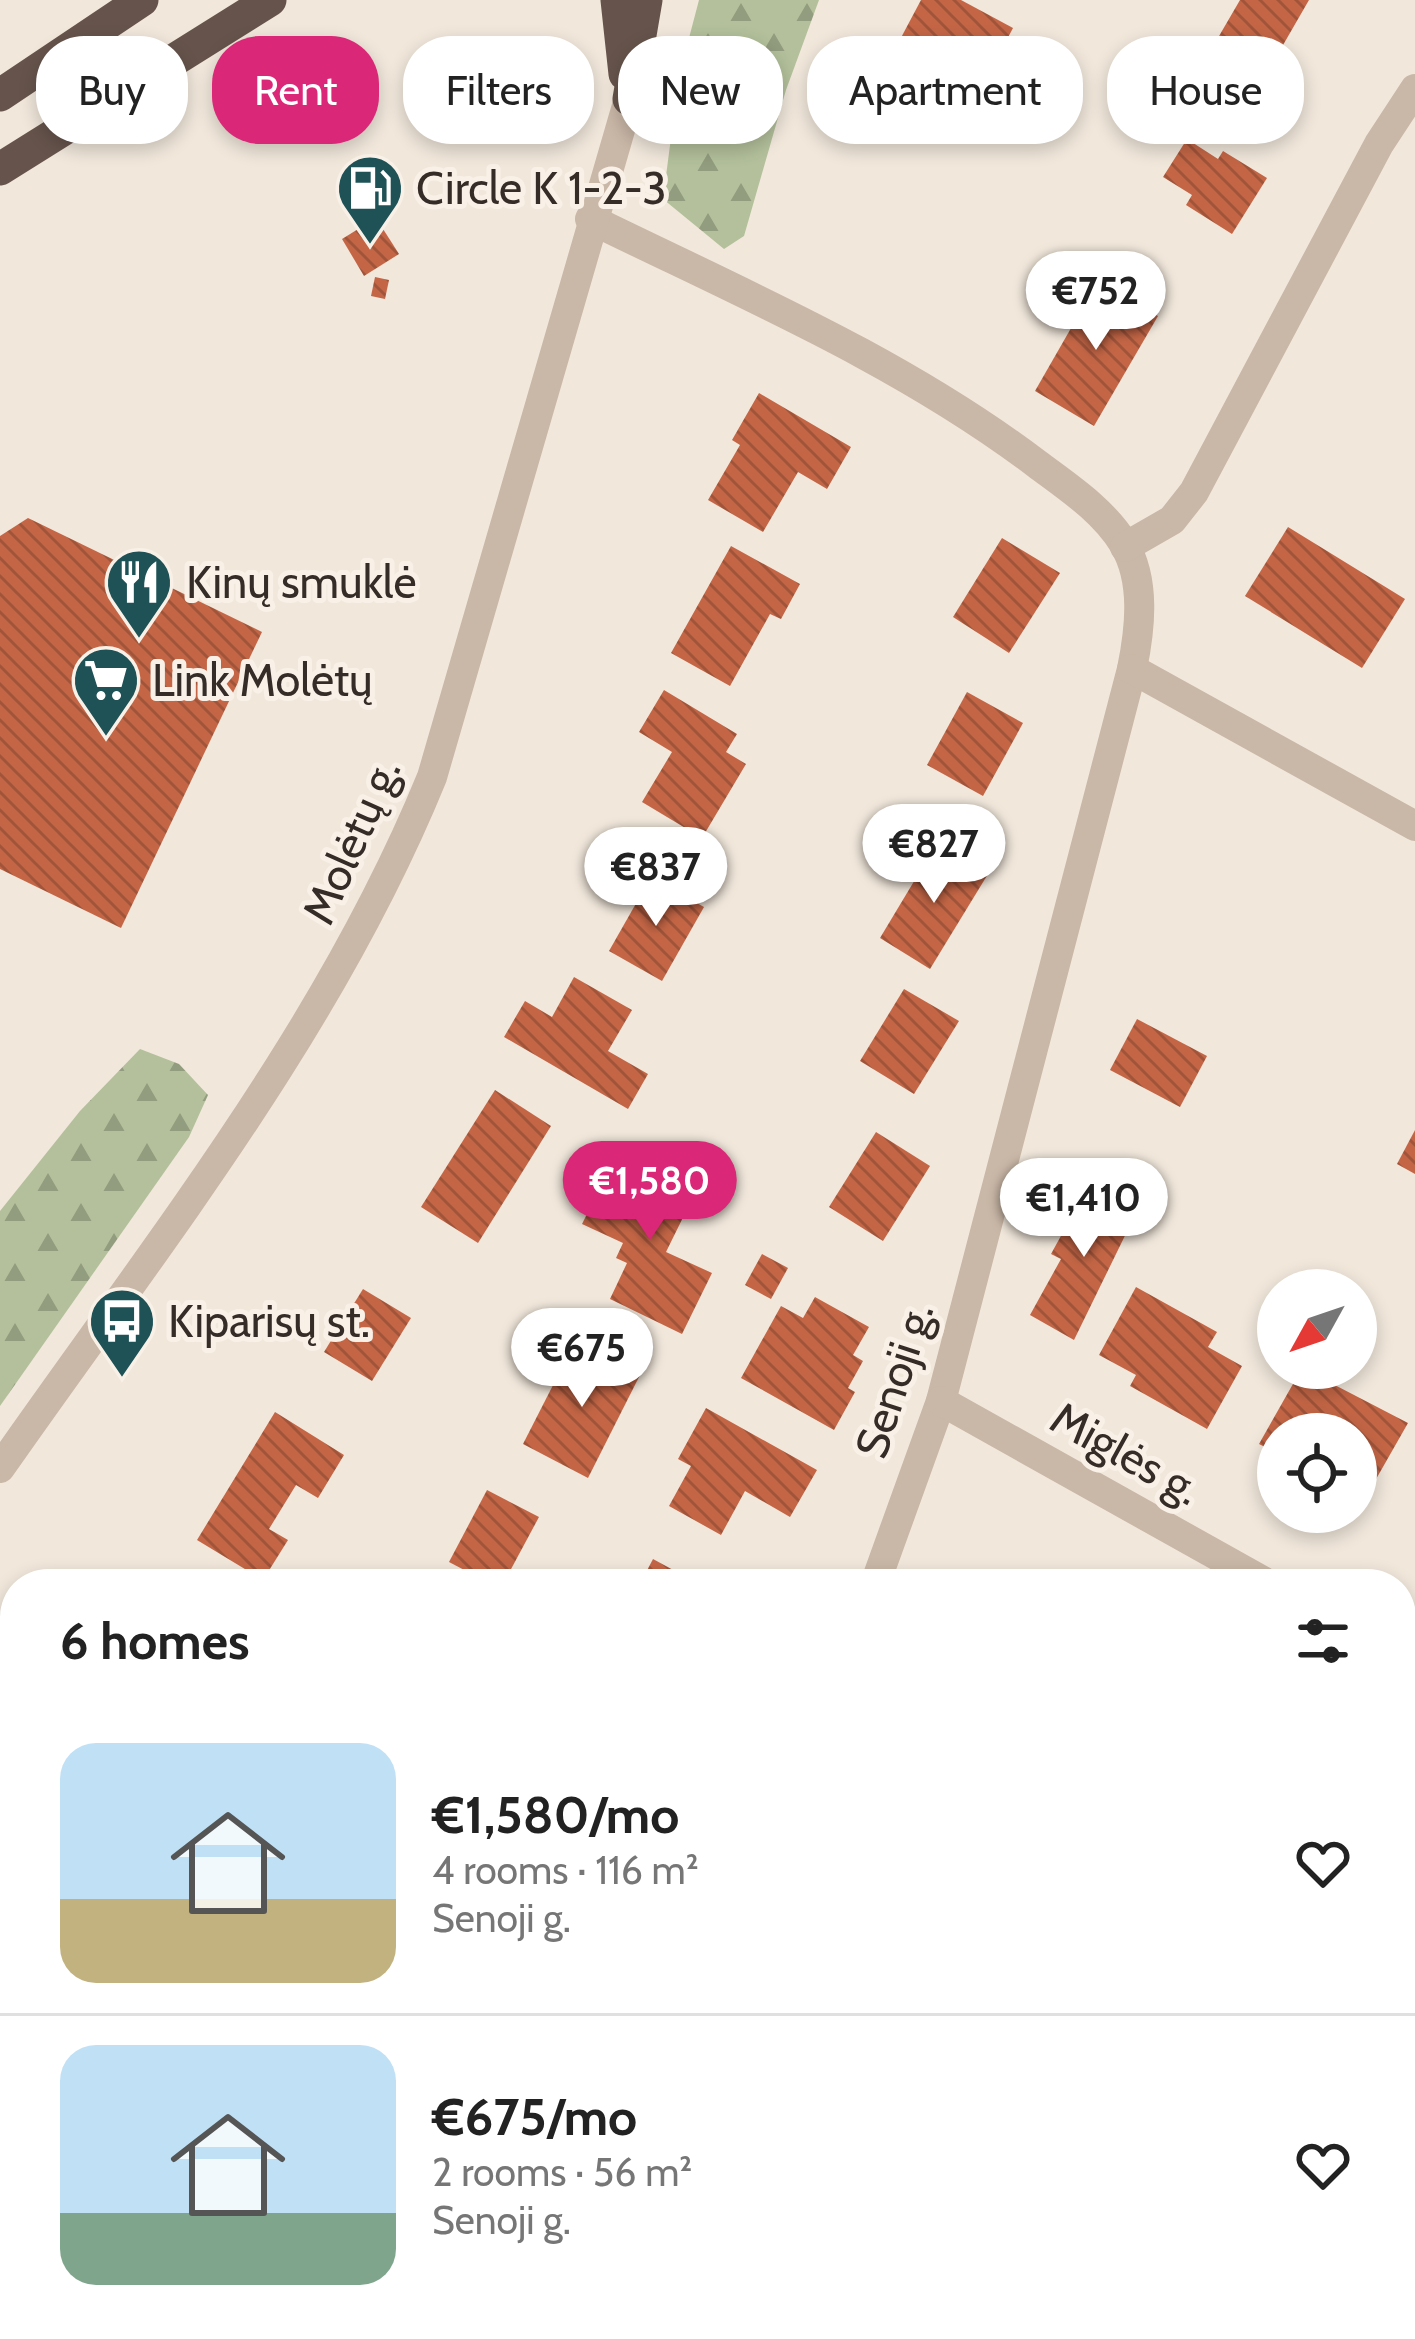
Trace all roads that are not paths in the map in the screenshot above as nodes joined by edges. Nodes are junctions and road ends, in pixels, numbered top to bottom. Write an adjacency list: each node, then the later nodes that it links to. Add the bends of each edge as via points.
1 (142, 0): 8 (highway)
2 (269, 0): 10 (highway)
3 (617, 0): 5 (highway)
4 (646, 0): 6 (highway)
5 (621, 36)
6 (640, 36)
7 (1415, 89): 12 (street, via 1194,492 1172,520)
8 (0, 94)
9 (618, 134): 11 (street, Molėtų g.)
10 (0, 169)
11 (590, 219): 12 (street, via 890,366 1092,505); 16 (street, Molėtų g., via 432,777 393,873 303,1033)
12 (1126, 547): 13 (street, Senoji g., via 1141,625)
13 (1132, 669): 14 (street); 15 (street, Senoji g.)
14 (1415, 826)
15 (941, 1401): 17 (street, Senoji g.); 18 (street, Miglės g.)
16 (0, 1468)
17 (880, 1569)
18 (1241, 1569)

